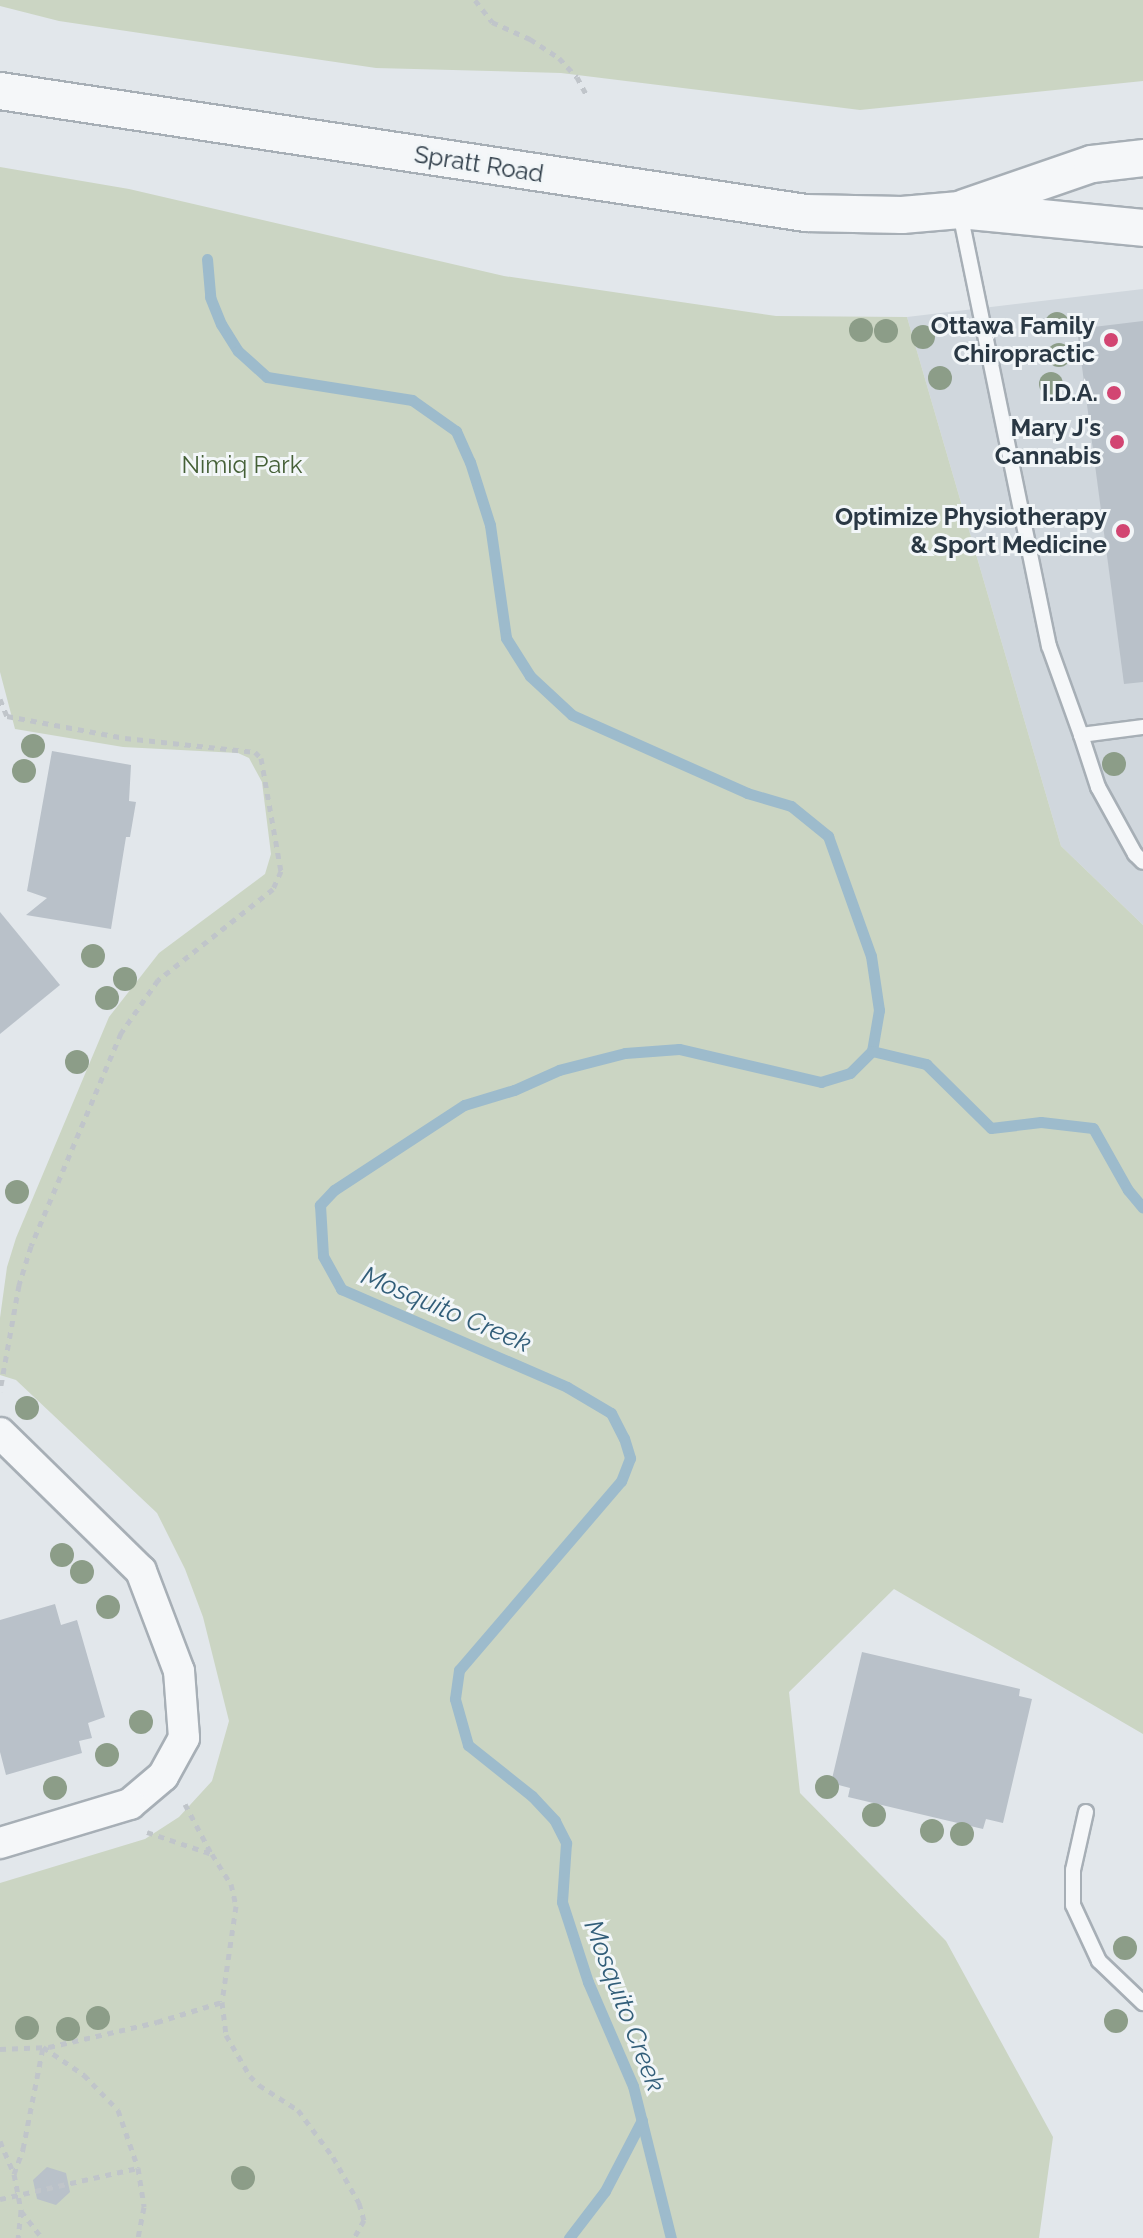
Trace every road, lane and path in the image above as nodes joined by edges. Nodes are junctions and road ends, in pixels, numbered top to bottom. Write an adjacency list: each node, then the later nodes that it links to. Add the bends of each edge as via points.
1 (475, 0): 3 (path, via 492,22 559,58)
2 (0, 91): 5 (street, Spratt Road, via 806,213)
3 (587, 96)
4 (1143, 158): 5 (street, Spratt Road, via 1092,164)
5 (960, 210): 6 (street, Spratt Road); 10 (lane, via 1049,646)
6 (1143, 228)
7 (0, 699): 8 (path)
8 (4, 716): 12 (path, via 125,738 249,749 261,758 281,871 273,889 158,980 121,1033 31,1246)
9 (1143, 727): 10 (lane)
10 (1081, 735): 11 (lane, via 1098,787)
11 (1143, 862)
12 (0, 1391)
13 (0, 1433): 17 (street, via 141,1571 179,1671 184,1738 163,1776 130,1804)
14 (185, 1804): 18 (path)
15 (1086, 1812): 20 (lane, via 1073,1870 1073,1905 1099,1961)
16 (148, 1833): 18 (path)
17 (0, 1843)
18 (212, 1854): 19 (path, via 231,1884 236,1906)
19 (222, 2002): 21 (path); 32 (path, via 226,2035 241,2065 259,2085 298,2110 346,2180 364,2220)
20 (1143, 2003)
21 (43, 2047): 22 (path); 24 (path, via 84,2075 118,2110); 25 (path)
22 (0, 2049)
23 (0, 2141): 25 (path)
24 (138, 2168): 26 (path); 31 (path, via 144,2207)
25 (14, 2174): 26 (path)
26 (18, 2197): 27 (path); 28 (path)
27 (0, 2199)
28 (21, 2211): 29 (path); 30 (path)
29 (18, 2238)
30 (42, 2238)
31 (138, 2238)
32 (354, 2238)

